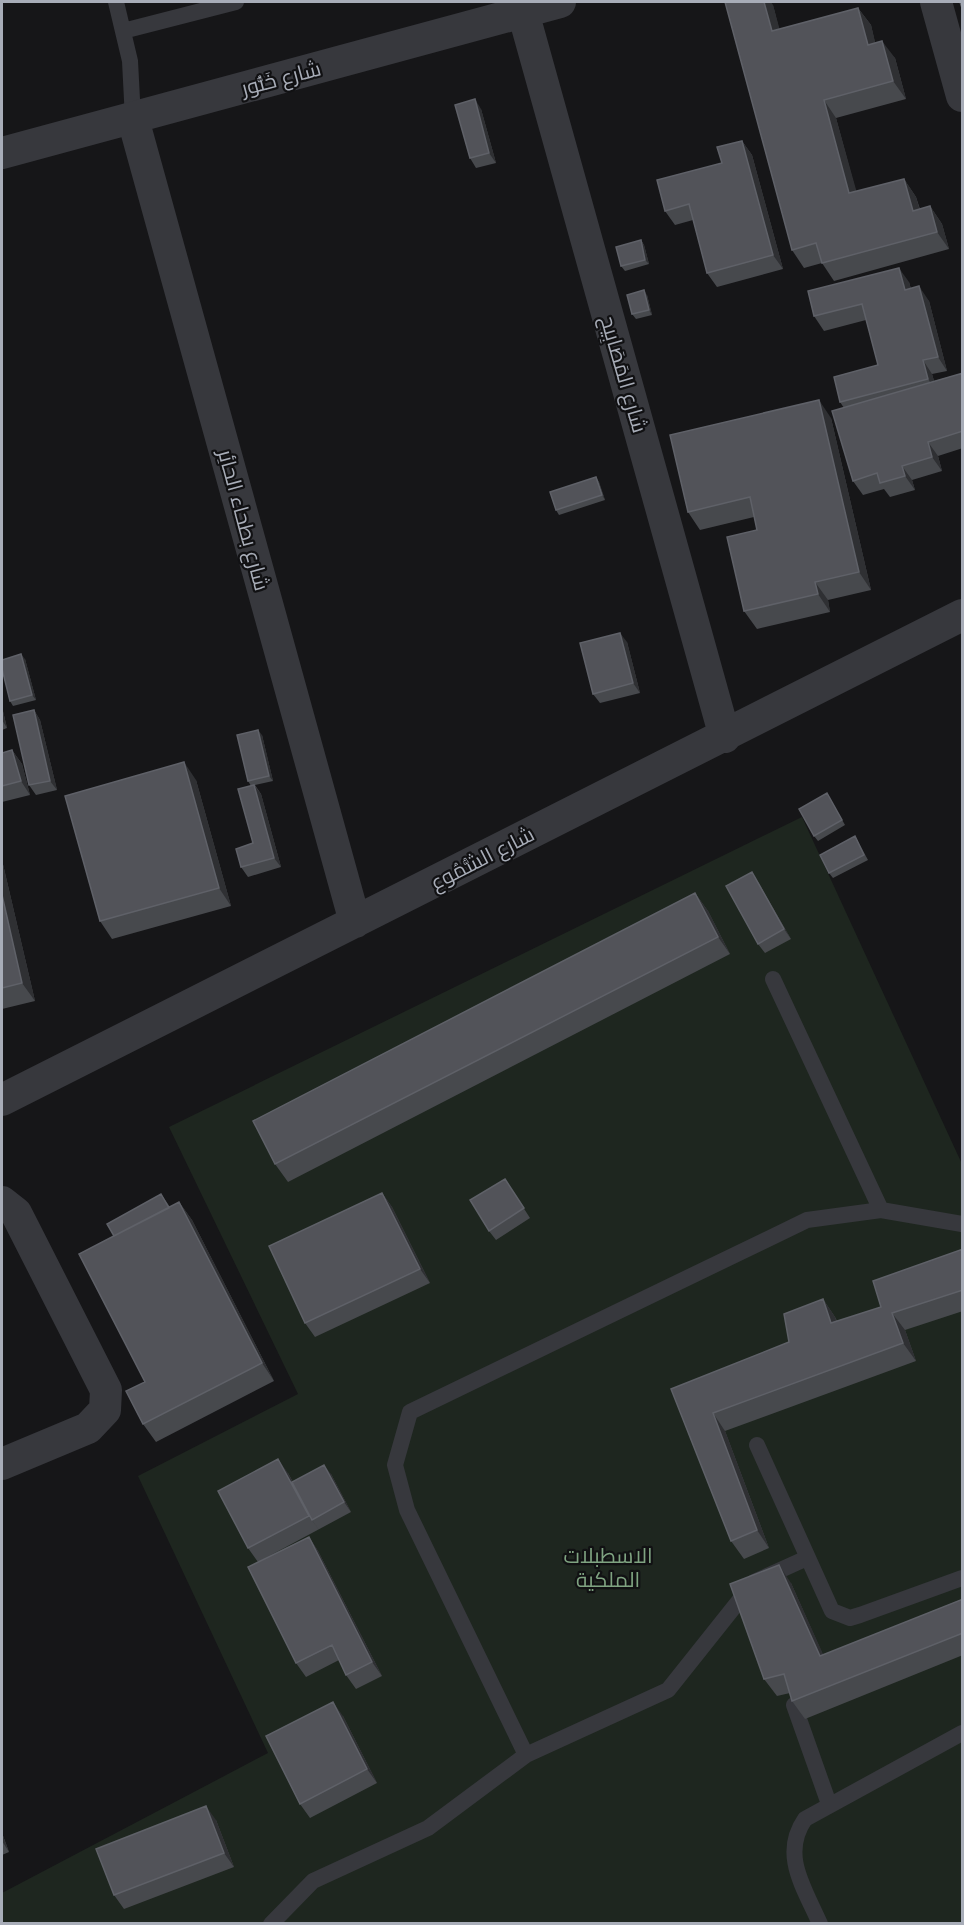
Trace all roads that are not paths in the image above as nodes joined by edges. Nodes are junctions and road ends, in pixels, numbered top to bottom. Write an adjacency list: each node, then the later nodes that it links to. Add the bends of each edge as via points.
1 (117, 2): 6 (lane)
2 (236, 2): 6 (lane)
3 (560, 2): 5 (street, شارع خَنُّور)
4 (936, 2): 7 (street)
5 (523, 12): 8 (street, شارع خَنُّور); 11 (street, شارع المَصَابِيح)
6 (123, 32): 8 (lane, via 130,61)
7 (963, 96)
8 (133, 119): 9 (street, شارع خَنُّور); 12 (street, شارع بطحاء الحائِر)
9 (2, 153)
10 (963, 615): 11 (street, شارع الشُّمُوع)
11 (725, 737): 12 (street, شارع الشُّمُوع)
12 (355, 922): 14 (street, شارع الشُّمُوع)
13 (773, 979): 16 (lane)
14 (2, 1100)
15 (2, 1202): 19 (street, via 16,1213 106,1390 105,1410 88,1428)
16 (881, 1210): 17 (lane); 24 (lane, via 807,1220 410,1412 395,1465 407,1510)
17 (963, 1224)
18 (757, 1445): 20 (lane)
19 (2, 1464)
20 (807, 1558): 21 (lane, via 832,1611 850,1618); 24 (lane, via 754,1582 668,1690)
21 (963, 1578)
22 (794, 1705): 25 (lane)
23 (963, 1733): 25 (lane)
24 (526, 1755): 26 (lane, via 428,1828 313,1881)
25 (829, 1804): 27 (lane, via 805,1819 793,1840 792,1852)
26 (271, 1923)
27 (820, 1923)

